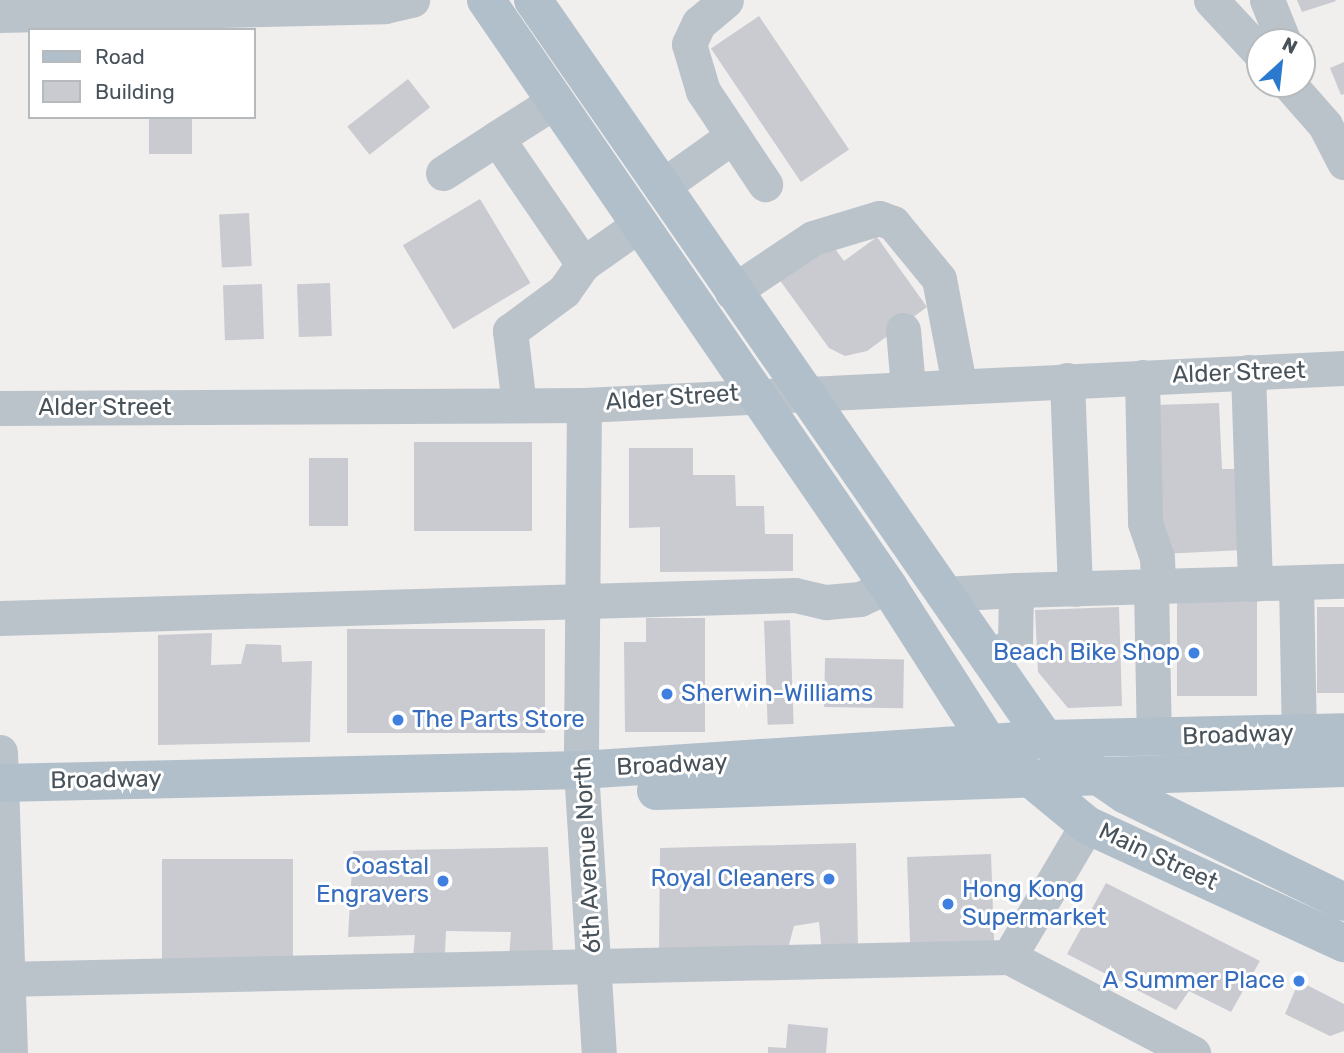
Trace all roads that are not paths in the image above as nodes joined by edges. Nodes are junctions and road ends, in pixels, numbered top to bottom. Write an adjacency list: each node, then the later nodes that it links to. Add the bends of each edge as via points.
1 (412, 0): 7 (street, via 385,6)
2 (486, 0): 11 (main road, Main Street)
3 (533, 0): 17 (main road, Main Street)
4 (726, 0): 12 (street, via 698,23 689,44 702,91)
5 (1211, 0): 9 (street)
6 (1267, 0): 8 (street)
7 (0, 15)
8 (1278, 28)
9 (1246, 38)
10 (1303, 98): 14 (street)
11 (555, 101): 13 (street); 18 (main road, Main Street)
12 (733, 136): 16 (street); 17 (street)
13 (496, 138): 15 (street); 19 (street)
14 (1344, 162)
15 (443, 173)
16 (765, 184)
17 (660, 187): 20 (main road, Main Street)
18 (640, 224): 19 (street); 29 (main road, Main Street)
19 (583, 264): 30 (street, via 564,291 510,331)
20 (732, 292): 26 (street, via 813,238 879,218 893,223 939,279); 28 (main road, Main Street)
21 (903, 330): 27 (street)
22 (1344, 369): 23 (street, Alder Street)
23 (1248, 372): 24 (street, Alder Street); 35 (street)
24 (1142, 377): 25 (street, Alder Street); 37 (street, via 1145,523 1157,557)
25 (1067, 380): 26 (street, Alder Street); 38 (street)
26 (959, 384): 27 (street, Alder Street)
27 (908, 387): 28 (street, Alder Street)
28 (800, 391): 29 (street, Alder Street); 40 (main road, Main Street)
29 (756, 392): 31 (street, Alder Street); 36 (main road, Main Street)
30 (519, 405): 31 (street, Alder Street); 32 (street, Alder Street)
31 (584, 405): 41 (street, 6th Avenue North)
32 (0, 408)
33 (1344, 581): 34 (street)
34 (1296, 583): 35 (street); 45 (street)
35 (1255, 584): 37 (street)
36 (888, 586): 41 (street, via 860,599 826,602 795,595); 48 (main road, Main Street)
37 (1154, 587): 38 (street); 46 (street)
38 (1075, 589): 39 (street)
39 (1016, 590): 40 (street); 43 (street, via 1015,642)
40 (943, 594): 43 (main road, Main Street)
41 (583, 601): 42 (street); 52 (street, 6th Avenue North)
42 (0, 618)
43 (989, 660): 47 (main road, Main Street)
44 (1344, 732): 45 (main road, Broadway)
45 (1299, 734): 46 (main road, Broadway)
46 (1154, 737): 47 (main road, Broadway)
47 (1045, 739): 48 (main road, Broadway); 50 (main road, Main Street)
48 (989, 744): 51 (main road, Main Street); 52 (main road, Broadway)
49 (1344, 768): 50 (main road, Broadway)
50 (1097, 775): 51 (main road, Broadway); 55 (main road, Main Street, via 1126,795)
51 (1027, 779): 52 (main road, Broadway); 54 (main road, Main Street)
52 (582, 781): 53 (main road, Broadway); 58 (street, 6th Avenue North)
53 (0, 785): 59 (street)
54 (1087, 825): 56 (main road, Main Street); 57 (street)
55 (1344, 902)
56 (1344, 943)
57 (1009, 957): 58 (street); 62 (street)
58 (595, 966): 59 (street); 61 (street, 6th Avenue North)
59 (4, 979): 60 (street)
60 (10, 1053)
61 (599, 1053)
62 (1193, 1053)

